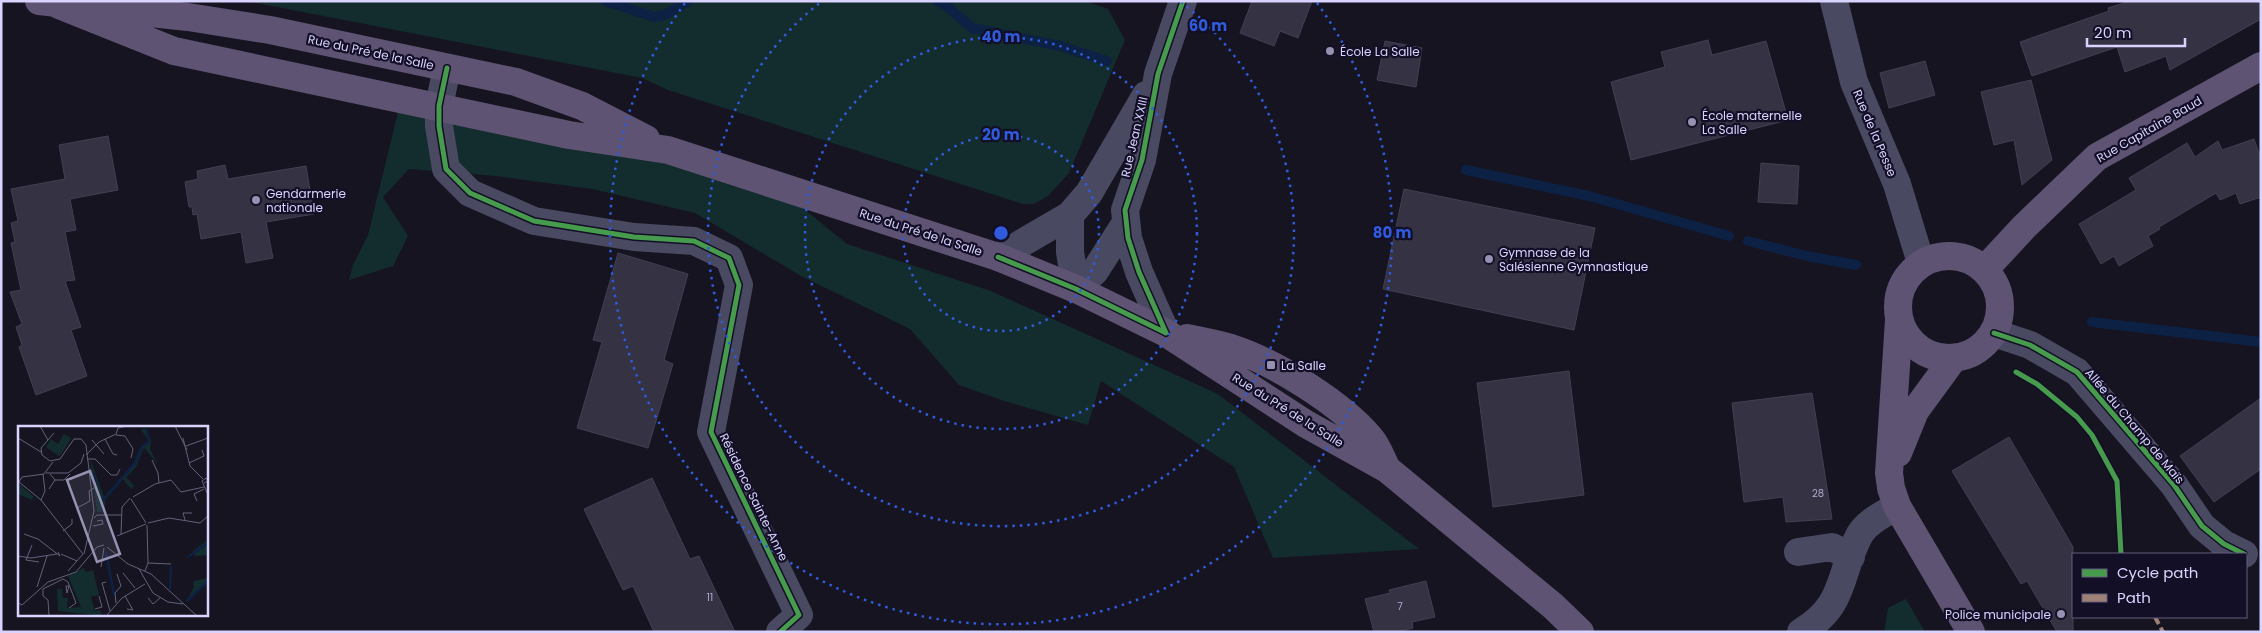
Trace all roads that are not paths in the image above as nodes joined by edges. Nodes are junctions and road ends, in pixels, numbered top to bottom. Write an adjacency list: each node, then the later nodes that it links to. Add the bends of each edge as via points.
1 (1183, 1): 6 (street, Rue Jean XXIII)
2 (1834, 1): 12 (street, Rue de la Pesse, via 1854,82 1899,191)
3 (49, 3): 5 (main road, Rue du Pré de la Salle, via 261,28); 7 (main road, Rue du Pré de la Salle, via 174,51)
4 (2261, 66): 13 (main road, Rue Capitaine Baud, via 2097,157)
5 (447, 68): 7 (street, Résidence Sainte-Anne); 8 (main road, Rue du Pré de la Salle, via 516,82 582,106)
6 (1158, 74): 9 (street, Rue Jean XXIII, via 1090,192); 10 (street, Rue Jean XXIII, via 1142,160 1125,210)
7 (439, 106): 8 (main road, Rue du Pré de la Salle, via 569,135); 27 (street, Résidence Sainte-Anne, via 446,169 470,193 534,221 634,237 694,241 729,258 739,285 711,432 799,615)
8 (668, 150): 11 (main road, Rue du Pré de la Salle)
9 (1070, 215): 11 (street, Rue Jean XXIII); 14 (street, via 1070,252)
10 (1125, 224): 14 (street, Rue Jean XXIII, via 1095,270); 16 (street, Rue Jean XXIII, via 1139,272)
11 (998, 257): 14 (main road, Rue du Pré de la Salle)
12 (1921, 263): 13 (main road, via 1942,256 1965,257); 15 (main road, via 1906,278 1898,297)
13 (1985, 269): 17 (main road, via 1998,288 2001,311)
14 (1076, 289): 16 (main road, Rue du Pré de la Salle)
15 (1899, 320): 18 (main road, via 1910,341 1928,354); 19 (main road)
16 (1166, 333): 26 (main road, Rue du Pré de la Salle, via 1306,424 1387,469)
17 (1994, 333): 18 (main road, via 1976,351); 22 (street, Allée du Champ de Maïs, via 2030,345 2077,372 2174,486 2202,526)
18 (1953, 359): 19 (main road, via 1915,411)
19 (1889, 473): 20 (main road)
20 (1897, 506): 24 (street, via 1871,522 1861,534); 31 (main road)
21 (1798, 552): 24 (street, via 1832,547)
22 (2241, 553)
23 (2247, 556): 25 (street, Allée du Champ de Maïs)
24 (1851, 557): 30 (street, via 1834,604)
25 (2261, 562)
26 (1553, 606): 28 (main road, Rue du Pré de la Salle); 29 (main road, Rue du Pré de la Salle)
27 (780, 632)
28 (1580, 632)
29 (1601, 632)
30 (1802, 632)
31 (1971, 632)

